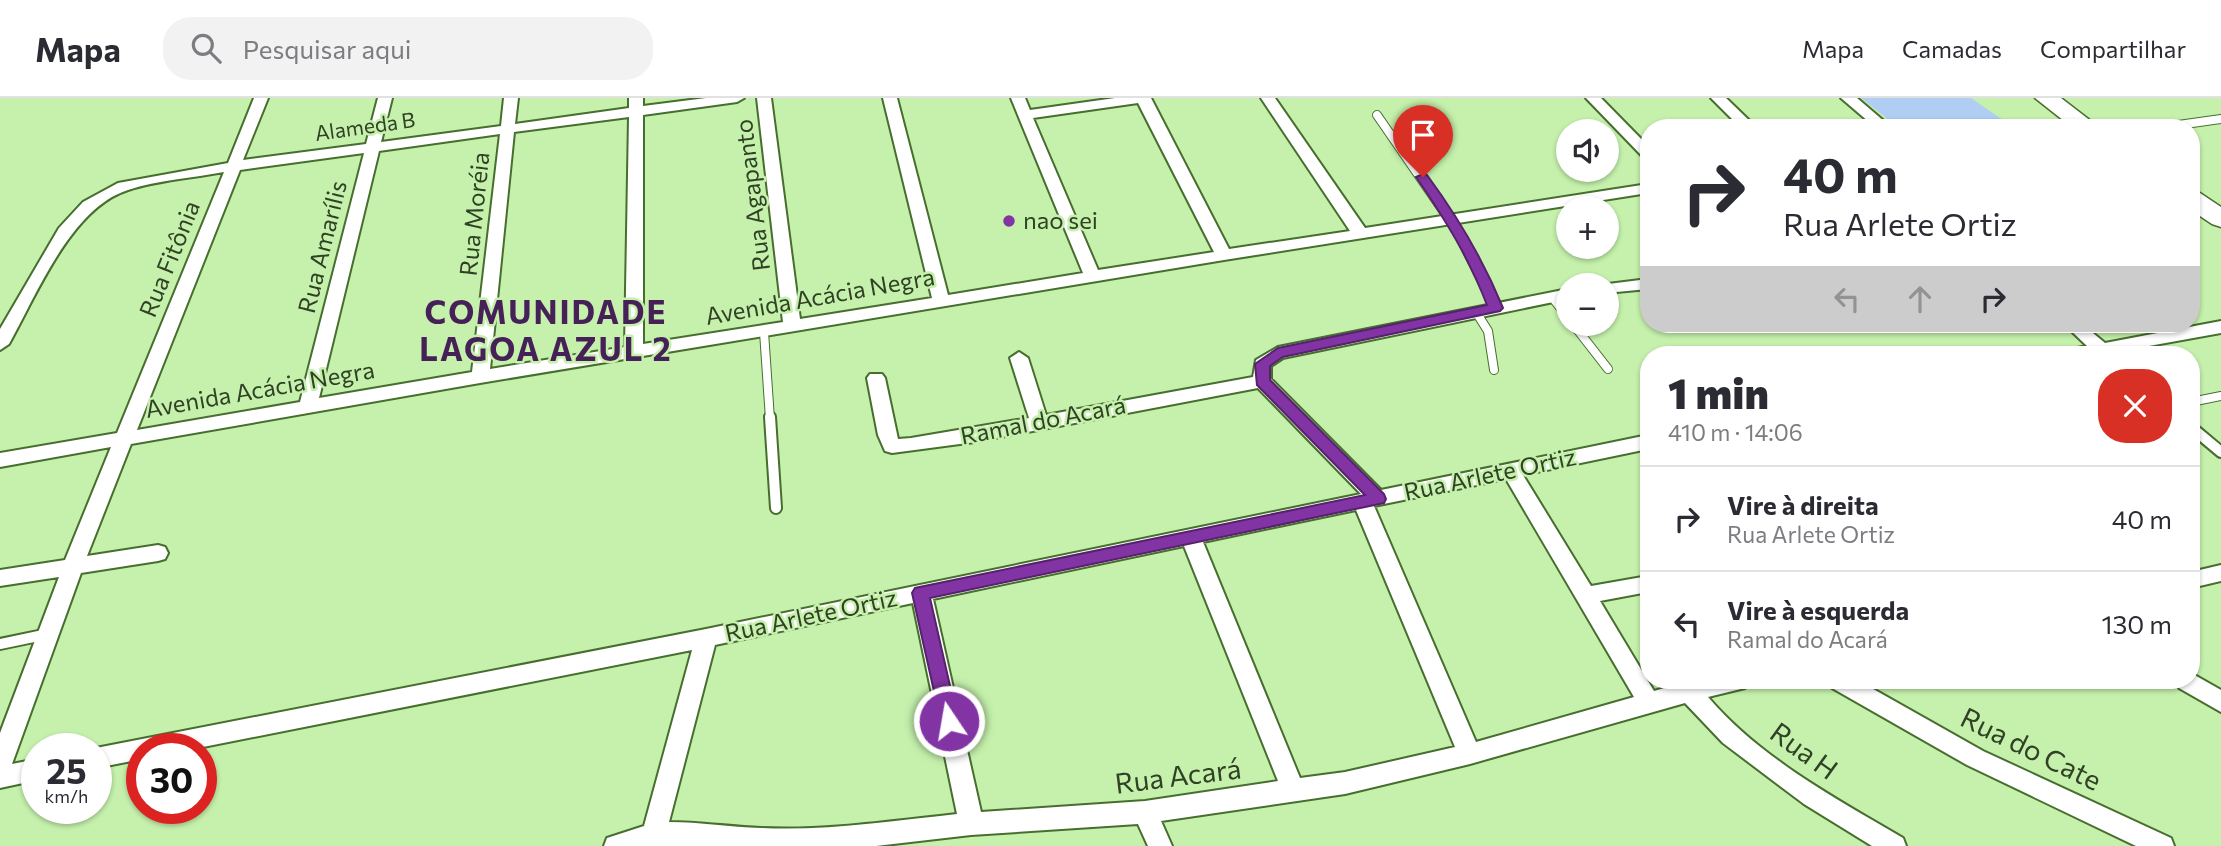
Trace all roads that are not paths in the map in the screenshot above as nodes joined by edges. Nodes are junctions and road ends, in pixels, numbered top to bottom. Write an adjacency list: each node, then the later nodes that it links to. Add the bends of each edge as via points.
1 (261, 98): 25 (street, Rua Fitônia)
2 (385, 98): 24 (street, Rua Amarílis)
3 (511, 98): 22 (street, Rua Moréia)
4 (737, 98): 14 (street, Alameda B)
5 (764, 98): 39 (street, Rua Agapanto)
6 (890, 98): 36 (street)
7 (1018, 98): 15 (street)
8 (1143, 98): 15 (street); 31 (street)
9 (1268, 98): 30 (street)
10 (1593, 98): 23 (street)
11 (1718, 98): 17 (street)
12 (1848, 98): 18 (street)
13 (2046, 98): 19 (main road)
14 (636, 105): 22 (street, Alameda B); 49 (street)
15 (1025, 115): 32 (street)
16 (1377, 115): 28 (lane)
17 (1741, 119)
18 (1874, 119)
19 (2076, 119)
20 (2221, 119): 21 (lane)
21 (2200, 122)
22 (507, 129): 24 (street, Alameda B); 53 (street, Rua Moréia)
23 (1640, 146)
24 (374, 147): 25 (street, Alameda B); 58 (street, Rua Amarílis)
25 (233, 166): 46 (street, Alameda B, via 135,183 88,205 67,228); 61 (street, Rua Fitônia)
26 (1640, 190): 28 (street, Avenida Acácia Negra)
27 (2200, 204): 29 (main road)
28 (1453, 219): 30 (street, Avenida Acácia Negra); 37 (lane)
29 (2221, 219)
30 (1360, 233): 31 (street, Avenida Acácia Negra)
31 (1224, 255): 32 (street, Avenida Acácia Negra)
32 (1093, 277): 36 (street, Avenida Acácia Negra)
33 (1640, 285): 34 (street)
34 (1619, 287)
35 (1556, 297): 37 (street)
36 (941, 302): 39 (street, Avenida Acácia Negra)
37 (1496, 308): 38 (street)
38 (1476, 312): 52 (lane, via 1488,331); 55 (street, via 1278,353 1262,364)
39 (792, 327): 42 (street, Avenida Acácia Negra)
40 (2221, 327): 41 (street)
41 (2200, 331)
42 (764, 332): 49 (street, Avenida Acácia Negra); 67 (lane)
43 (2082, 333): 47 (street)
44 (2188, 333): 48 (street)
45 (1582, 336): 51 (lane)
46 (0, 344)
47 (2098, 346)
48 (2117, 346)
49 (634, 353): 53 (street, Avenida Acácia Negra)
50 (1020, 358): 59 (street)
51 (1608, 369)
52 (1494, 370)
53 (480, 377): 58 (street, Avenida Acácia Negra)
54 (876, 378): 59 (street, Ramal do Acará, via 892,446)
55 (1262, 381): 59 (street, Ramal do Acará); 66 (street)
56 (2221, 396): 57 (lane)
57 (2200, 400)
58 (308, 407): 61 (street, Avenida Acácia Negra)
59 (1039, 422)
60 (2200, 434): 63 (lane)
61 (125, 438): 64 (street, Avenida Acácia Negra); 70 (street, Rua Fitônia)
62 (1640, 444): 65 (street, Rua Arlete Ortiz)
63 (2221, 452)
64 (0, 460)
65 (1511, 471): 66 (street, Rua Arlete Ortiz); 76 (street)
66 (1370, 500): 68 (street, Rua Arlete Ortiz); 88 (street)
67 (776, 508)
68 (1191, 538): 75 (street, Rua Arlete Ortiz); 93 (street)
69 (158, 553): 70 (street)
70 (73, 566): 72 (street); 77 (street, Rua Fitônia)
71 (2221, 573): 73 (street)
72 (0, 578)
73 (2200, 578)
74 (1640, 585): 76 (street)
75 (921, 593): 78 (street, Rua Arlete Ortiz); 95 (street)
76 (1586, 595): 80 (street)
77 (49, 634): 79 (lane); 90 (street, Rua Fitônia)
78 (706, 638): 89 (street, Rua Arlete Ortiz); 96 (street)
79 (0, 644)
80 (1640, 687)
81 (1641, 689): 86 (street)
82 (1699, 689): 85 (street, Rua Acará)
83 (1854, 689): 100 (street, Rua do Cate, via 1975,758)
84 (2200, 689): 87 (street)
85 (1689, 691): 86 (street, Rua Acará); 99 (street, Rua H, via 1717,722 1801,790)
86 (1649, 702): 88 (street, Rua Acará)
87 (2221, 702)
88 (1469, 754): 93 (street, Rua Acará)
89 (112, 755)
90 (0, 764)
91 (21, 772): 92 (street)
92 (0, 777)
93 (1293, 790): 94 (street, Rua Acará)
94 (1144, 812): 95 (street, Rua Acará); 98 (street)
95 (971, 824): 96 (street, Rua Acará, via 863,836 761,840 702,833)
96 (653, 834): 97 (street, Rua Acará)
97 (616, 846)
98 (1160, 846)
99 (1894, 846)
100 (2162, 846)

